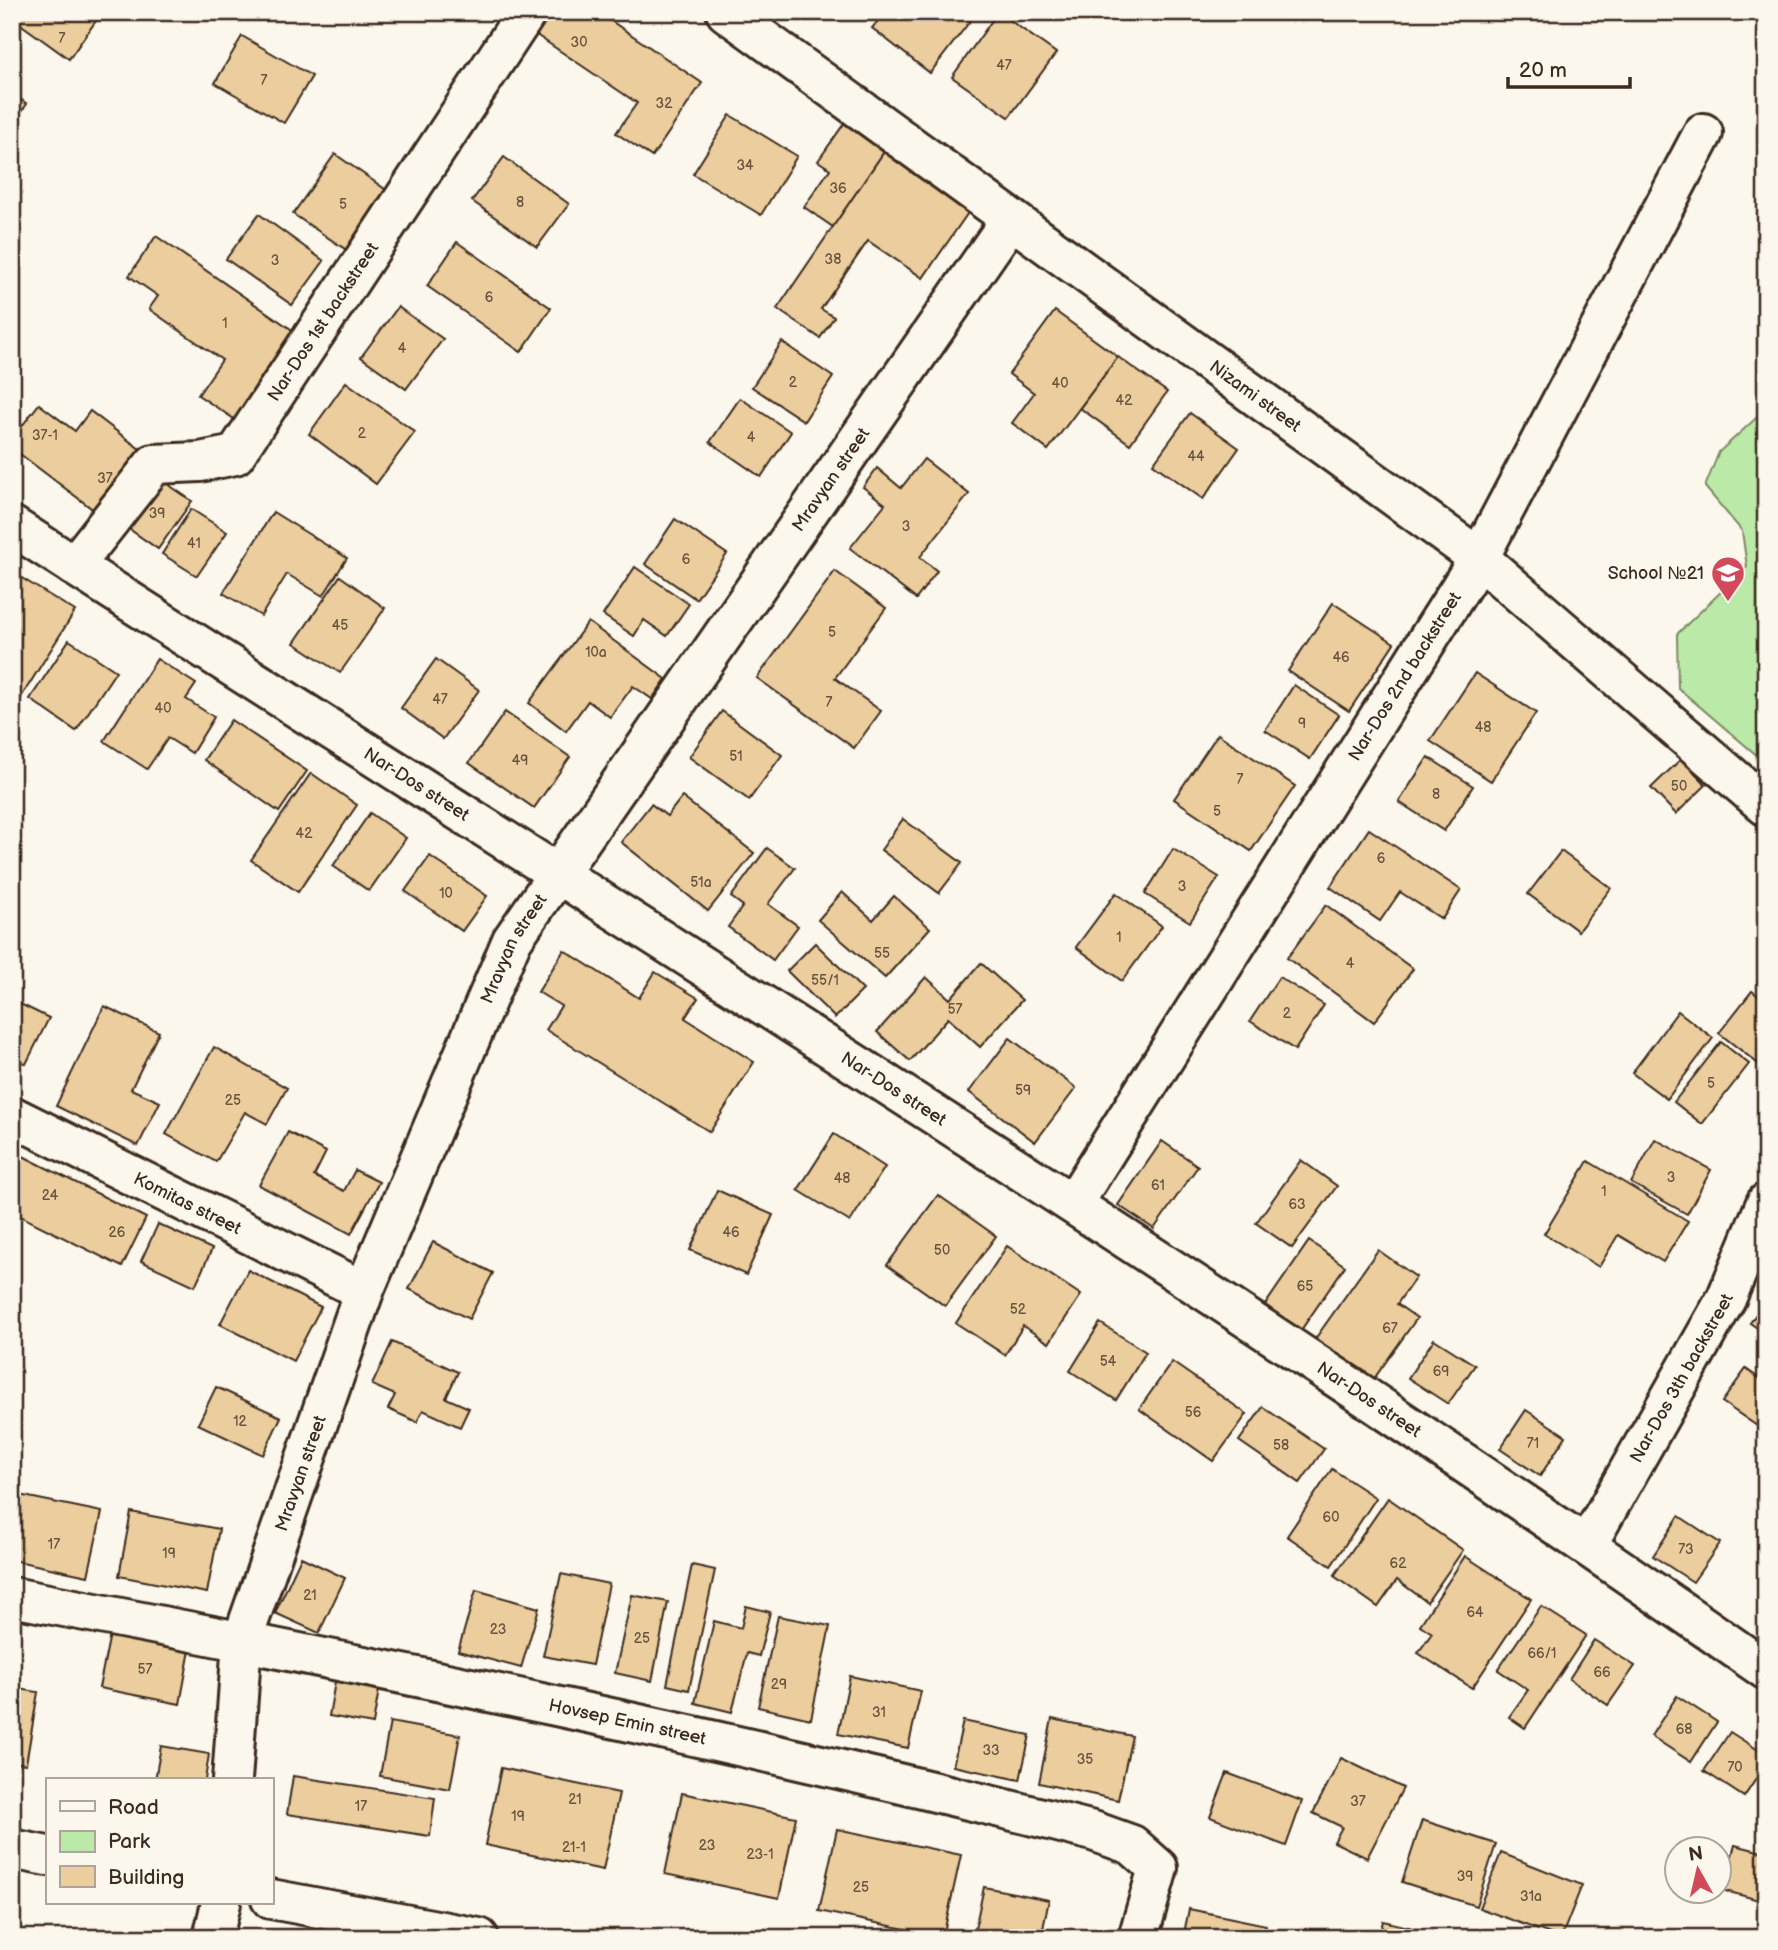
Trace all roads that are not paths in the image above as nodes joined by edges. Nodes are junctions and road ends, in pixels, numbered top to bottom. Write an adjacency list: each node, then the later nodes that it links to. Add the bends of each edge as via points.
1 (527, 12): 7 (street, Nar-Dos 1st backstreet, via 235,455 154,464)
2 (726, 12): 4 (street, Nizami street)
3 (1703, 133): 6 (street, Nar-Dos 2nd backstreet)
4 (1011, 219): 6 (street, Nizami street); 9 (street, Mravyan street)
5 (12, 526): 7 (street, Nar-Dos street)
6 (1479, 558): 8 (street, Nizami street); 11 (street, Nar-Dos 2nd backstreet)
7 (74, 566): 9 (street, Nar-Dos street)
8 (1766, 806)
9 (559, 874): 11 (street, Nar-Dos street); 13 (street, Mravyan street, via 512,940)
10 (12, 1116): 13 (street, Komitas street)
11 (1074, 1202): 14 (street, Nar-Dos street)
12 (1766, 1203): 14 (street, Nar-Dos 3th backstreet, via 1726,1299)
13 (364, 1291): 16 (street, Mravyan street)
14 (1587, 1545): 17 (street, Nar-Dos street)
15 (12, 1597): 16 (street, Hovsep Emin street)
16 (242, 1641): 18 (street, Mravyan street); 25 (street, Hovsep Emin street, via 709,1738 1093,1831 1132,1845 1158,1868)
17 (1766, 1670)
18 (232, 1778)
19 (12, 1849): 20 (street)
20 (46, 1856)
21 (273, 1899): 24 (street)
22 (221, 1904): 23 (street)
23 (213, 1938)
24 (478, 1938)
25 (1138, 1938)

